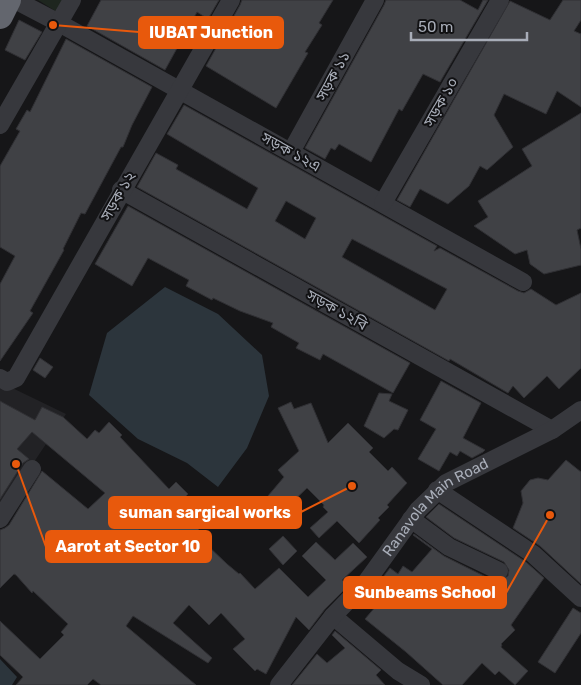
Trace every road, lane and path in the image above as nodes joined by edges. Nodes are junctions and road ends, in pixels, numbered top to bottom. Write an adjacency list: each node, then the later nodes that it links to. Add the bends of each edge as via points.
1 (8, 0): 7 (highway)
2 (15, 0): 8 (street, সড়ক ১২এ)
3 (72, 0): 8 (street)
4 (231, 0): 9 (street, সড়ক ১২)
5 (375, 0): 11 (street, সড়ক ১১)
6 (500, 0): 13 (street, সড়ক ১০)
7 (0, 16)
8 (59, 23): 9 (street, সড়ক ১২এ); 10 (street)
9 (180, 91): 11 (street, সড়ক ১২এ); 12 (street, সড়ক ১২)
10 (0, 125)
11 (291, 152): 13 (street, সড়ক ১২এ)
12 (121, 190): 15 (street, সড়ক ১২, via 16,378 7,382); 17 (street, সড়ক ১২বি)
13 (383, 203): 14 (street, সড়ক ১২এ)
14 (524, 282)
15 (0, 378)
16 (581, 410): 17 (street, Ranavola Main Road)
17 (552, 430): 19 (street, Ranavola Main Road)
18 (32, 469): 20 (street)
19 (437, 490): 21 (street, Ranavola Main Road); 23 (street, via 533,554)
20 (0, 519)
21 (412, 519): 22 (street, via 449,547); 24 (street, Ranavola Main Road, via 367,581)
22 (499, 571)
23 (581, 598)
24 (333, 616): 25 (street, Ranavola Main Road); 26 (street, via 398,671)
25 (279, 685)
26 (421, 685)

